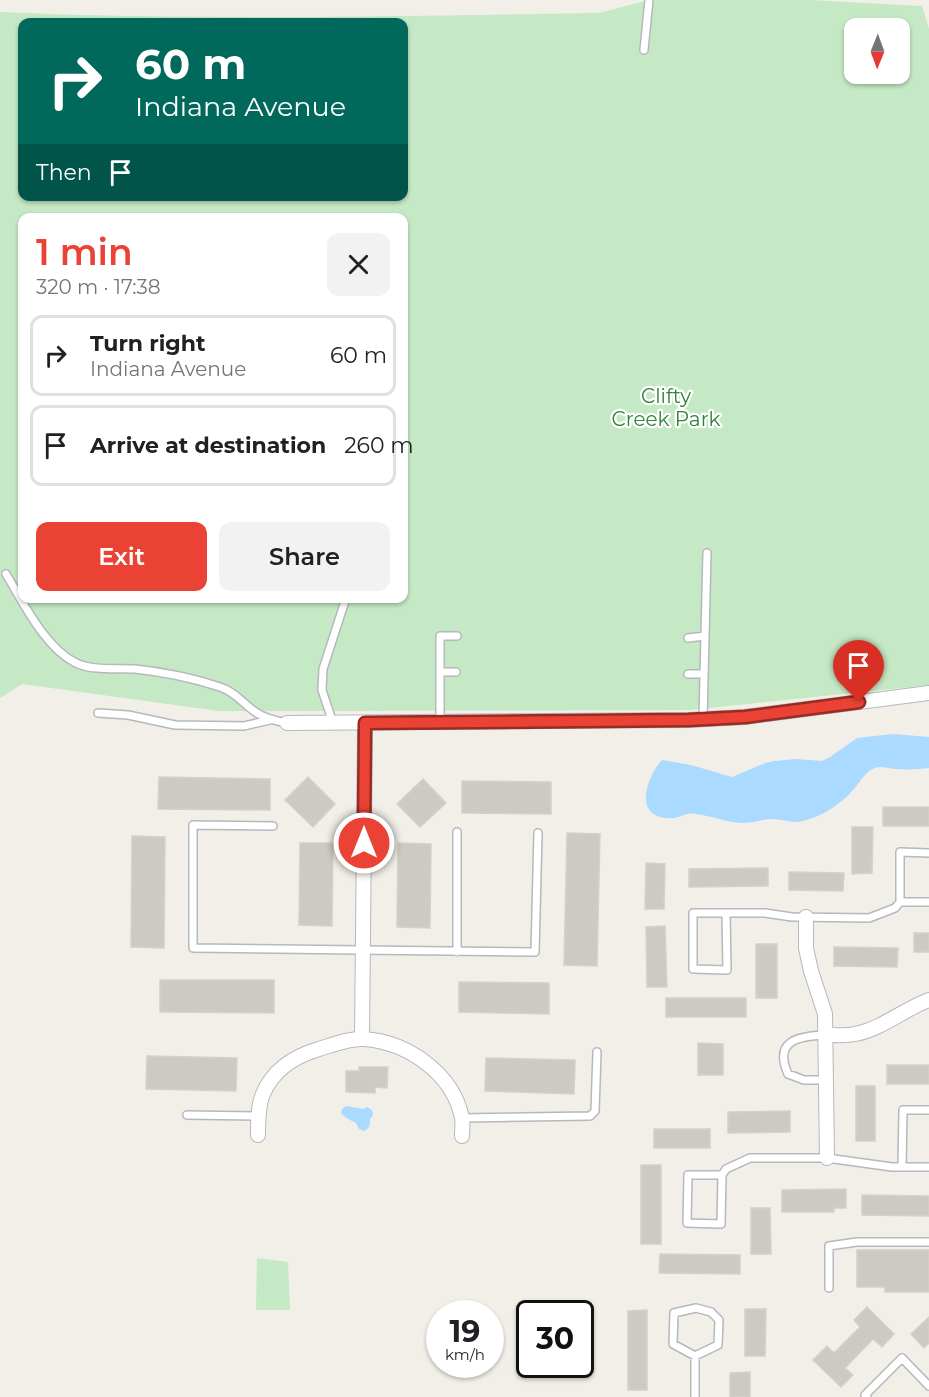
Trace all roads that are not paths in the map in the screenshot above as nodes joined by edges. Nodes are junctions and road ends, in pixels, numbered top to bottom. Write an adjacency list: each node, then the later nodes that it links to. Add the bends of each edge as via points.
1 (649, 0): 2 (lane)
2 (644, 50)
3 (707, 553): 9 (lane)
4 (6, 574): 5 (lane)
5 (18, 592)
6 (25, 603): 18 (lane, via 51,643 76,663 202,681 224,688)
7 (344, 603): 21 (lane, via 323,669 322,690)
8 (457, 636): 11 (lane, via 440,636)
9 (705, 636): 10 (lane); 14 (lane)
10 (688, 638)
11 (440, 672): 12 (lane); 19 (lane)
12 (456, 672)
13 (688, 674): 14 (lane)
14 (704, 674): 17 (lane)
15 (929, 693): 17 (street)
16 (98, 714): 18 (lane, via 128,715 175,725 244,726)
17 (704, 719): 19 (street)
18 (270, 720): 20 (lane)
19 (440, 722): 22 (street)
20 (287, 723): 21 (street)
21 (333, 723): 22 (street)
22 (365, 723): 31 (street)
23 (273, 826): 31 (lane, via 194,825 193,948)
24 (458, 832): 32 (lane)
25 (538, 833): 32 (lane, via 535,952)
26 (929, 853): 27 (lane, via 900,852)
27 (900, 902): 28 (lane); 30 (lane, via 896,908 869,918)
28 (929, 902)
29 (726, 912): 29 (lane, via 693,913 693,969 727,970); 30 (lane)
30 (806, 917): 34 (street, via 806,948 825,1014)
31 (363, 950): 32 (lane); 35 (street)
32 (457, 952)
33 (929, 1000): 34 (street, via 855,1034)
34 (826, 1035): 37 (street); 37 (lane, via 792,1040 783,1050 788,1074 804,1080)
35 (362, 1039): 40 (street, via 299,1055 276,1073 262,1094); 41 (street, via 412,1053 425,1062 453,1095)
36 (597, 1052): 41 (lane, via 595,1111 590,1116)
37 (826, 1080): 44 (street)
38 (929, 1110): 45 (lane, via 903,1110)
39 (188, 1115): 40 (lane)
40 (259, 1116): 42 (street)
41 (462, 1118): 43 (street)
42 (258, 1135)
43 (462, 1136)
44 (827, 1158): 45 (lane); 47 (lane, via 750,1158 726,1169)
45 (902, 1167): 46 (lane)
46 (929, 1167)
47 (722, 1175): 47 (lane, via 721,1224 687,1223 688,1175)
48 (929, 1242): 49 (lane, via 829,1246)
49 (829, 1288)
50 (695, 1356): 50 (lane, via 718,1345 719,1320 711,1312 696,1308 674,1313 673,1344); 52 (lane)
51 (929, 1386): 53 (lane, via 902,1358)
52 (695, 1397)
53 (867, 1397)

